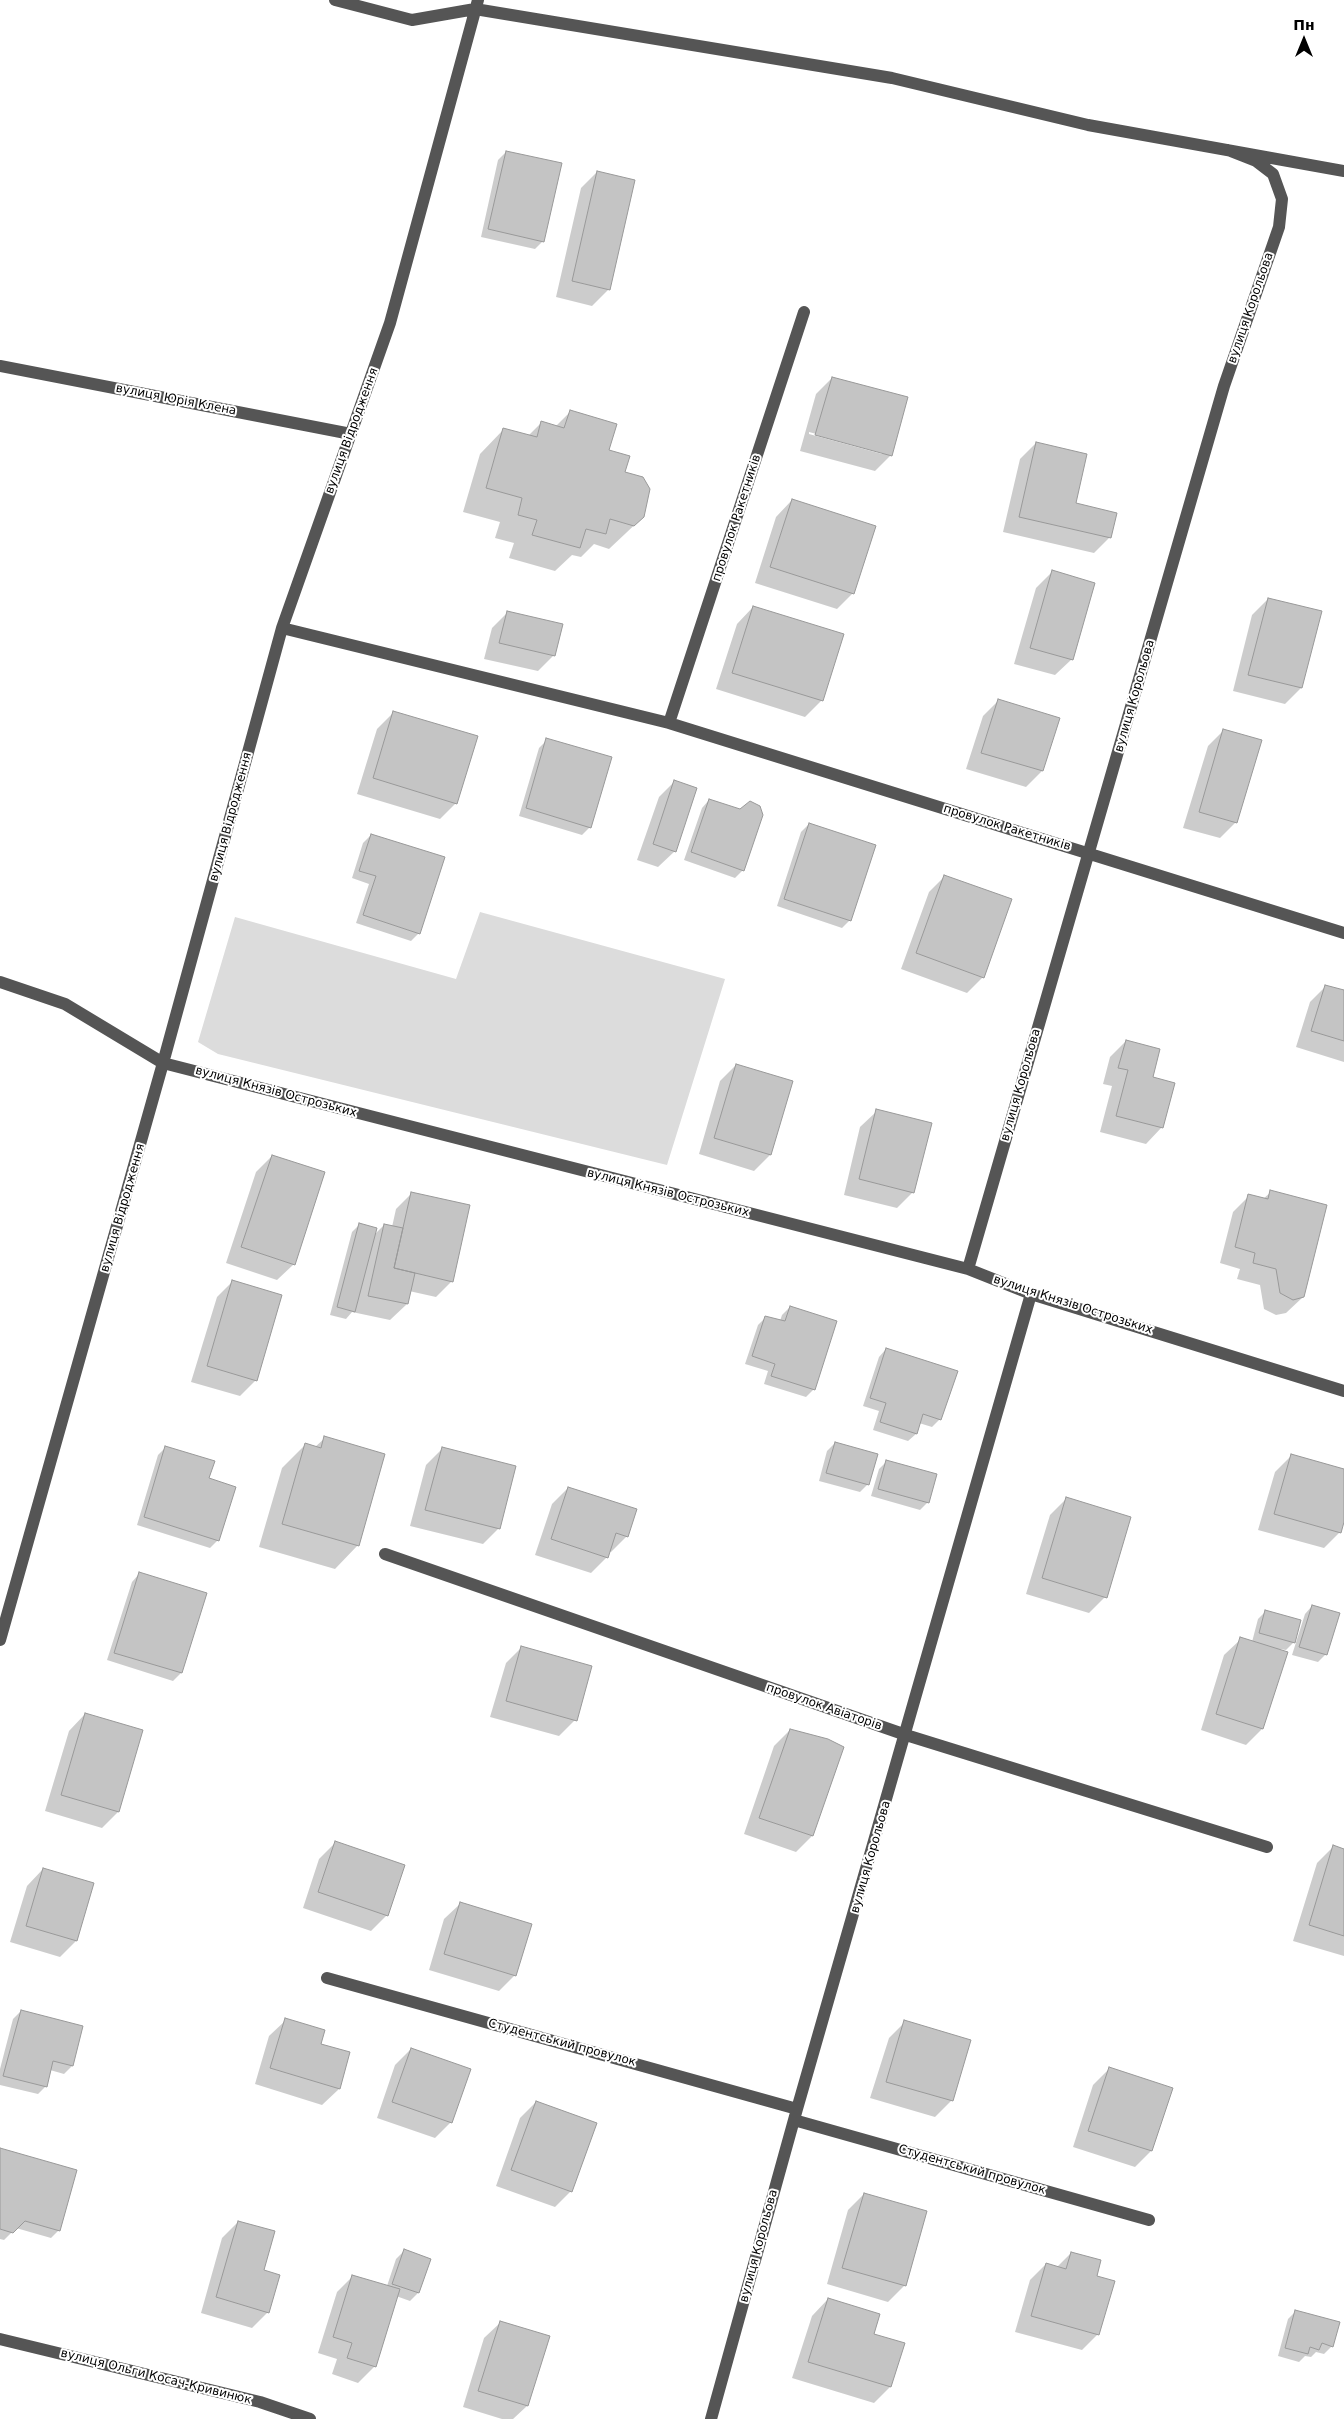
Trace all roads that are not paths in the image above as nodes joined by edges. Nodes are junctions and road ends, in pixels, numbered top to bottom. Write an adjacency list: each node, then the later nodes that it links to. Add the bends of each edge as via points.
1 (335, 0): 2 (street, via 412,20)
2 (477, 4): 3 (street, via 892,78 1088,125); 7 (street, вулиця Відродження, via 390,323)
3 (1228, 150): 4 (street); 10 (street, вулиця Корольова, via 1256,161 1273,174 1282,200 1279,227 1224,386)
4 (1344, 171)
5 (804, 312): 9 (street, провулок Ракетників)
6 (0, 366): 7 (street, вулиця Юрія Клена)
7 (351, 434): 8 (street, вулиця Відродження)
8 (282, 628): 9 (street, провулок Ракетників); 13 (street, вулиця Відродження)
9 (669, 724): 10 (street, провулок Ракетників)
10 (1090, 854): 11 (street, провулок Ракетників); 14 (street, вулиця Корольова)
11 (1344, 933)
12 (0, 982): 13 (street, вулиця Князів Острозьких, via 65,1004)
13 (163, 1063): 14 (street, вулиця Князів Острозьких); 18 (street, вулиця Відродження)
14 (968, 1270): 15 (street, вулиця Князів Острозьких)
15 (1031, 1294): 16 (street, вулиця Князів Острозьких); 19 (street, вулиця Корольова)
16 (1344, 1390)
17 (385, 1554): 19 (street, провулок Авіаторів)
18 (0, 1640)
19 (906, 1735): 20 (street, провулок Авіаторів); 22 (street, вулиця Корольова)
20 (1267, 1847)
21 (327, 1978): 22 (street, Студентський провулок)
22 (796, 2114): 23 (street, Студентський провулок); 26 (street, вулиця Корольова)
23 (1149, 2220)
24 (0, 2339): 25 (street, вулиця Ольги Косач-Кривинюк, via 260,2402)
25 (310, 2419)
26 (711, 2419)

